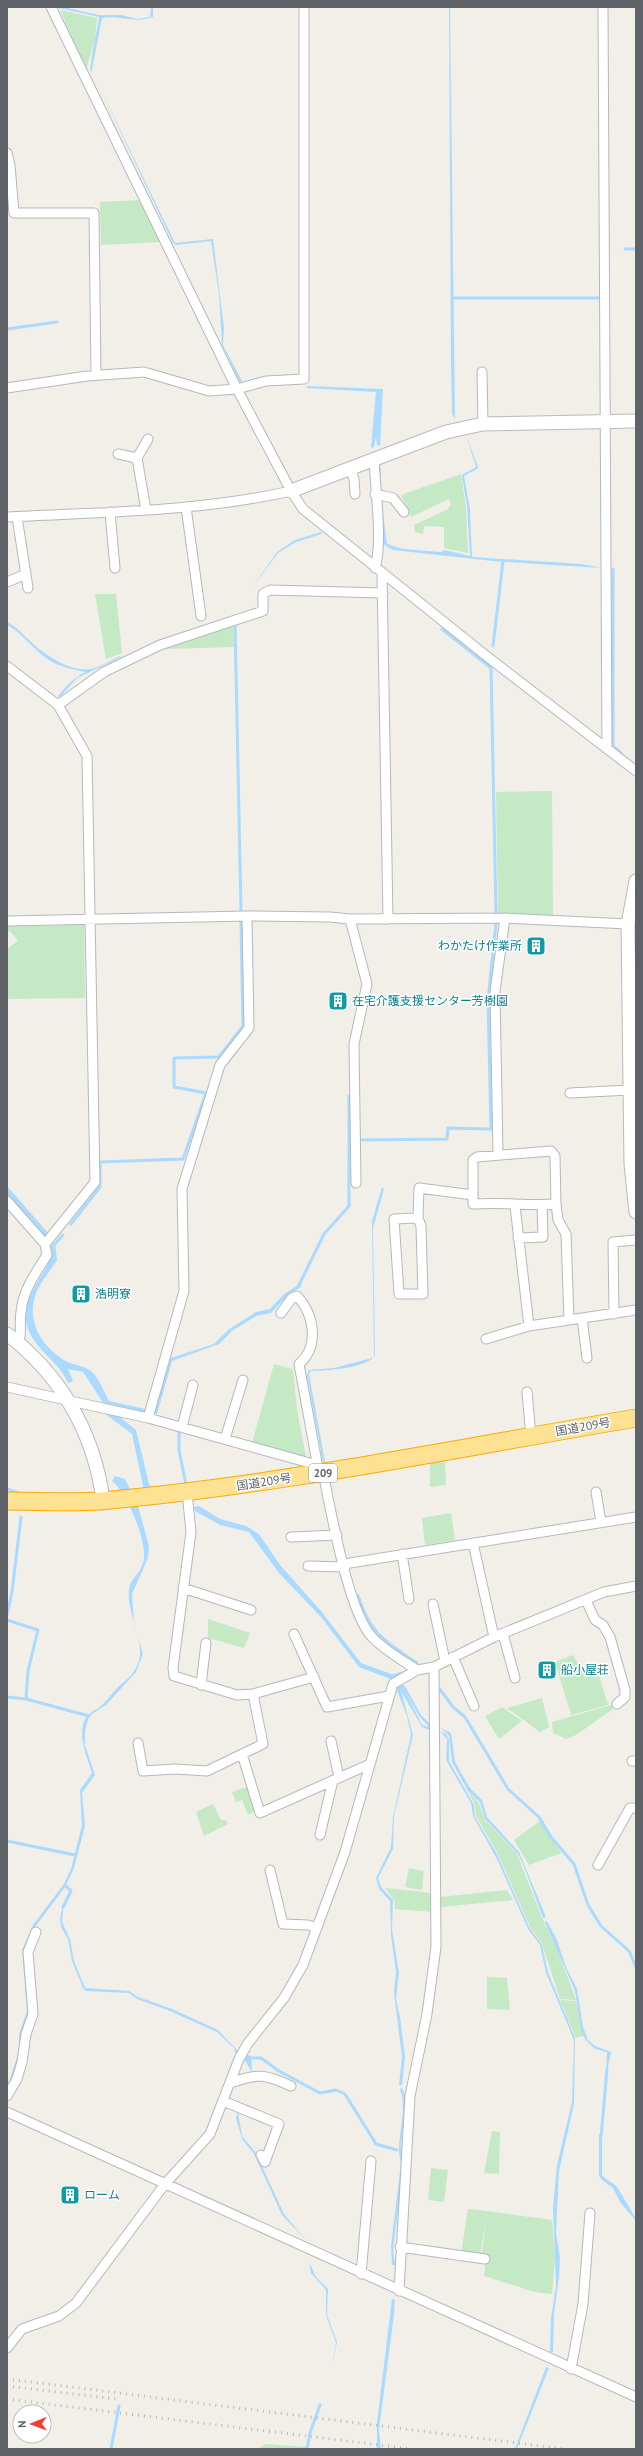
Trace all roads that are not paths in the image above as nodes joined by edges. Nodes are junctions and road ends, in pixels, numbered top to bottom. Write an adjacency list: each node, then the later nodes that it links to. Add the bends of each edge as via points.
1 (304, 7): 8 (street, via 304,379 266,381)
2 (603, 7): 10 (street)
3 (50, 8): 8 (street)
4 (7, 152): 6 (street, via 14,213 94,213)
5 (482, 372): 11 (street)
6 (96, 375): 7 (street); 8 (street, via 144,372 209,391)
7 (7, 388)
8 (237, 389): 17 (street)
9 (636, 421): 10 (street)
10 (606, 422): 11 (street); 34 (street)
11 (483, 424): 15 (street, via 446,432)
12 (148, 439): 14 (street)
13 (118, 454): 14 (street)
14 (137, 458): 21 (street)
15 (374, 458): 16 (street); 19 (street)
16 (350, 467): 17 (street); 18 (street)
17 (291, 490): 20 (street, via 260,498); 26 (street, via 303,508)
18 (355, 494)
19 (375, 494): 23 (street, via 393,498); 26 (street)
20 (186, 507): 21 (street); 31 (street)
21 (146, 510): 22 (street)
22 (110, 512): 24 (street); 25 (street)
23 (404, 512)
24 (10, 515): 27 (street)
25 (115, 568)
26 (379, 571): 30 (street); 34 (street)
27 (26, 574): 28 (street); 29 (street)
28 (7, 582)
29 (28, 588)
30 (383, 593): 33 (street, via 270,590 263,594 263,611 160,645 104,672); 40 (street)
31 (200, 616)
32 (7, 666): 33 (street)
33 (58, 705): 41 (street, via 87,756)
34 (607, 749): 35 (street)
35 (636, 771)
36 (636, 881): 43 (street)
37 (247, 916): 39 (street); 41 (street); 73 (street, via 249,1028 220,1065 182,1189 184,1291)
38 (505, 918): 40 (street); 43 (street); 46 (street, via 495,991)
39 (350, 919): 40 (street); 47 (street, via 367,984 354,1044)
40 (388, 919)
41 (89, 920): 42 (street); 57 (street, via 95,1182)
42 (7, 921)
43 (628, 924): 44 (street)
44 (630, 1090): 45 (street); 53 (street, via 630,1164)
45 (570, 1093)
46 (498, 1154): 48 (street, via 473,1160); 50 (street, via 551,1151 555,1156)
47 (356, 1183)
48 (473, 1195): 52 (street, via 473,1204 495,1203); 54 (street, via 419,1188)
49 (7, 1201): 57 (street)
50 (556, 1204): 51 (street); 62 (street, via 558,1220 566,1234)
51 (542, 1205): 52 (street); 55 (street, via 543,1237)
52 (515, 1206): 55 (street)
53 (636, 1212)
54 (418, 1218): 54 (street, via 421,1226 423,1294 399,1294 394,1219)
55 (518, 1238): 63 (street)
56 (636, 1240): 60 (street, via 613,1242)
57 (45, 1244): 66 (street, via 47,1255 24,1293)
58 (636, 1310): 60 (street)
59 (281, 1313): 78 (street, via 292,1298 298,1296 310,1318 310,1350 299,1364)
60 (614, 1314): 61 (street)
61 (582, 1318): 62 (street); 67 (street)
62 (569, 1320): 63 (street)
63 (529, 1326): 65 (street)
64 (7, 1334): 66 (street)
65 (486, 1339)
66 (19, 1343): 72 (street, via 37,1359)
67 (587, 1358)
68 (243, 1380): 77 (street)
69 (193, 1385): 75 (street)
70 (7, 1387): 72 (street)
71 (527, 1392): 76 (street)
72 (70, 1402): 73 (street); 81 (street, via 91,1448)
73 (148, 1418): 75 (street)
74 (636, 1418): 76 (highway, 国道209号 / 209)
75 (182, 1427): 77 (street)
76 (531, 1436): 78 (highway, 国道209号 / 209)
77 (225, 1439): 78 (street)
78 (320, 1470): 79 (highway, 国道209号 / 209); 85 (street)
79 (187, 1492): 81 (highway, 国道209号 / 209); 92 (street, via 191,1532)
80 (596, 1492): 84 (street)
81 (103, 1500): 82 (highway, 国道209号 / 209)
82 (7, 1501)
83 (636, 1517): 84 (street)
84 (602, 1522): 87 (street)
85 (337, 1536): 86 (street); 89 (street)
86 (290, 1537)
87 (473, 1543): 88 (street); 98 (street)
88 (402, 1554): 89 (street); 93 (street)
89 (344, 1565): 90 (street); 102 (street, via 360,1619 372,1637)
90 (308, 1566)
91 (636, 1586): 94 (street, via 604,1592)
92 (183, 1588): 96 (street); 105 (street, via 174,1676)
93 (409, 1599)
94 (586, 1600): 98 (street); 108 (street, via 595,1620 603,1625 610,1638 625,1690 625,1697)
95 (433, 1604): 100 (street)
96 (251, 1610)
97 (294, 1634): 103 (street)
98 (498, 1635): 100 (street); 104 (street)
99 (206, 1643): 105 (street)
100 (449, 1659): 101 (street); 109 (street)
101 (434, 1667): 102 (street); 130 (street, via 436,1947 427,2014 410,2096)
102 (416, 1670): 107 (street, via 393,1684)
103 (314, 1677): 106 (street); 107 (street, via 327,1707)
104 (515, 1678)
105 (201, 1685): 106 (street, via 237,1695)
106 (253, 1694): 112 (street, via 263,1744)
107 (390, 1696): 113 (street)
108 (617, 1704)
109 (474, 1706)
110 (331, 1741): 114 (street)
111 (138, 1743): 112 (street, via 142,1771 207,1770)
112 (242, 1754): 114 (street, via 260,1813)
113 (370, 1764): 114 (street); 119 (street, via 344,1852)
114 (336, 1779): 116 (street)
115 (636, 1808): 117 (street, via 630,1808)
116 (320, 1835)
117 (598, 1865)
118 (270, 1870): 119 (street, via 283,1924)
119 (317, 1928): 121 (street, via 303,1966 284,1998 248,2043)
120 (36, 1932): 123 (street, via 28,1952 33,2014 26,2034 22,2062)
121 (230, 2083): 122 (street, via 249,2076 269,2076); 124 (street)
122 (292, 2086)
123 (7, 2096)
124 (223, 2101): 126 (street, via 279,2124 264,2162); 128 (street, via 210,2134)
125 (7, 2112): 128 (street)
126 (261, 2155)
127 (371, 2161): 132 (street)
128 (165, 2184): 132 (street); 134 (street, via 76,2303 59,2316 22,2329)
129 (590, 2213): 135 (street, via 583,2304)
130 (400, 2247): 131 (street); 133 (street)
131 (485, 2259)
132 (362, 2274): 133 (street)
133 (399, 2291): 135 (street)
134 (7, 2348)
135 (571, 2369): 136 (street)
136 (636, 2397)

